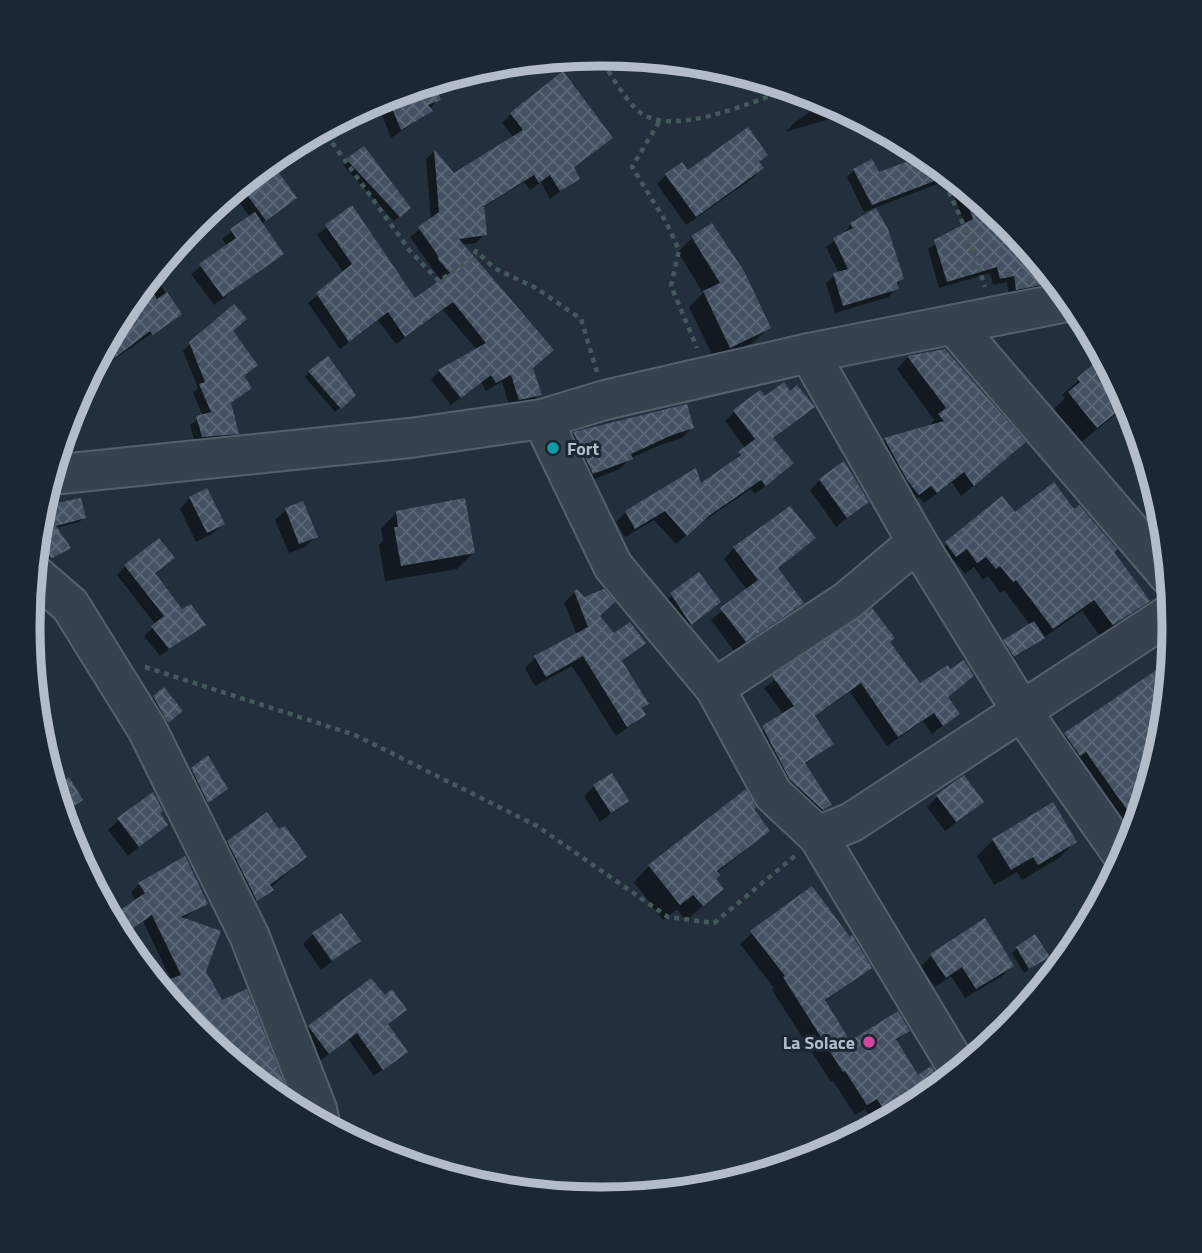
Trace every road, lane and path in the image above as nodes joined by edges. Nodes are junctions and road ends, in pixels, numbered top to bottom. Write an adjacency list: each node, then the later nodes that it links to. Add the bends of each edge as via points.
1 (606, 66): 3 (path, via 636,110)
2 (774, 94): 3 (path, via 712,116)
3 (659, 122): 10 (path, via 632,166 679,250 671,286)
4 (326, 138): 11 (path, via 410,251 439,281 472,259 476,251 494,268 536,288 581,318)
5 (946, 185): 7 (path)
6 (1060, 304): 7 (street)
7 (995, 317): 8 (street)
8 (954, 325): 9 (street); 15 (street)
9 (809, 353): 10 (street); 14 (street)
10 (708, 376): 11 (street)
11 (605, 400): 12 (street)
12 (542, 419): 13 (street); 19 (street, via 613,566)
13 (61, 474)
14 (917, 542): 19 (street, via 847,601); 20 (street)
15 (1158, 563)
16 (42, 581): 18 (street, via 70,605)
17 (1162, 619): 20 (street)
18 (101, 653): 21 (path, via 355,735 537,826 668,917 714,923); 24 (street, via 147,729 249,935)
19 (715, 688): 21 (street, via 773,794)
20 (1023, 713): 21 (street, via 852,822); 22 (street)
21 (818, 836): 23 (street)
22 (1116, 847)
23 (954, 1062)
24 (317, 1110)

